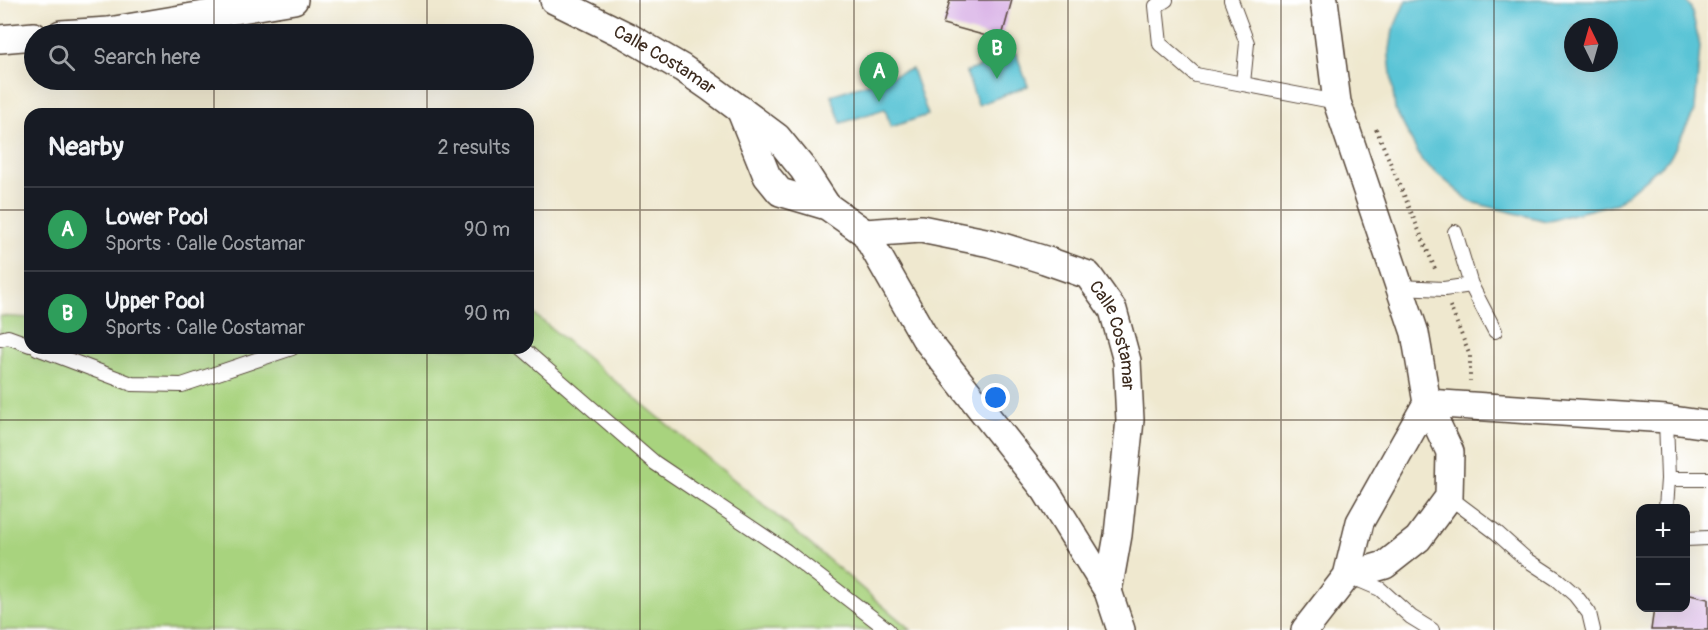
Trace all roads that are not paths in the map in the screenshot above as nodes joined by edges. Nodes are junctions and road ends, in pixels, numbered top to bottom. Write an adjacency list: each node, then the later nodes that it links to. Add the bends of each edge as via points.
1 (294, 0): 6 (street)
2 (554, 0): 12 (street, Calle Costamar, via 673,62 740,109 777,137 827,206)
3 (1166, 0): 9 (lane, via 1156,6 1160,44 1196,75)
4 (1231, 0): 9 (lane, via 1247,43)
5 (1324, 0): 10 (street)
6 (151, 24)
7 (24, 37): 8 (street)
8 (0, 39)
9 (1243, 82): 10 (lane)
10 (1337, 102): 14 (street)
11 (1455, 232): 13 (lane)
12 (866, 233): 31 (street, Calle Costamar, via 925,338 1046,491); 31 (street, Calle Costamar, via 921,229 990,243 1088,275 1113,310 1127,361 1130,420)
13 (1471, 285): 14 (lane, via 1444,289); 15 (lane)
14 (1399, 287): 21 (street, via 1415,333)
15 (1495, 331)
16 (0, 339): 17 (lane, via 9,337)
17 (24, 343)
18 (53, 354): 19 (lane, via 132,384 152,385 183,385)
19 (274, 354)
20 (529, 354): 32 (lane, via 655,463 786,551)
21 (1427, 403): 22 (street); 26 (street, via 1450,452); 30 (street, via 1360,522)
22 (1666, 419): 23 (street); 24 (lane)
23 (1708, 425)
24 (1668, 479): 25 (lane); 27 (lane)
25 (1708, 479)
26 (1449, 497): 30 (street, via 1418,539 1385,566); 36 (lane, via 1575,595 1590,613)
27 (1666, 504)
28 (1708, 538): 29 (lane)
29 (1690, 539)
30 (1347, 576): 34 (street); 35 (lane, via 1380,589)
31 (1108, 591): 33 (street, Calle Costamar)
32 (888, 630)
33 (1121, 630)
34 (1305, 630)
35 (1432, 630)
36 (1593, 630)

